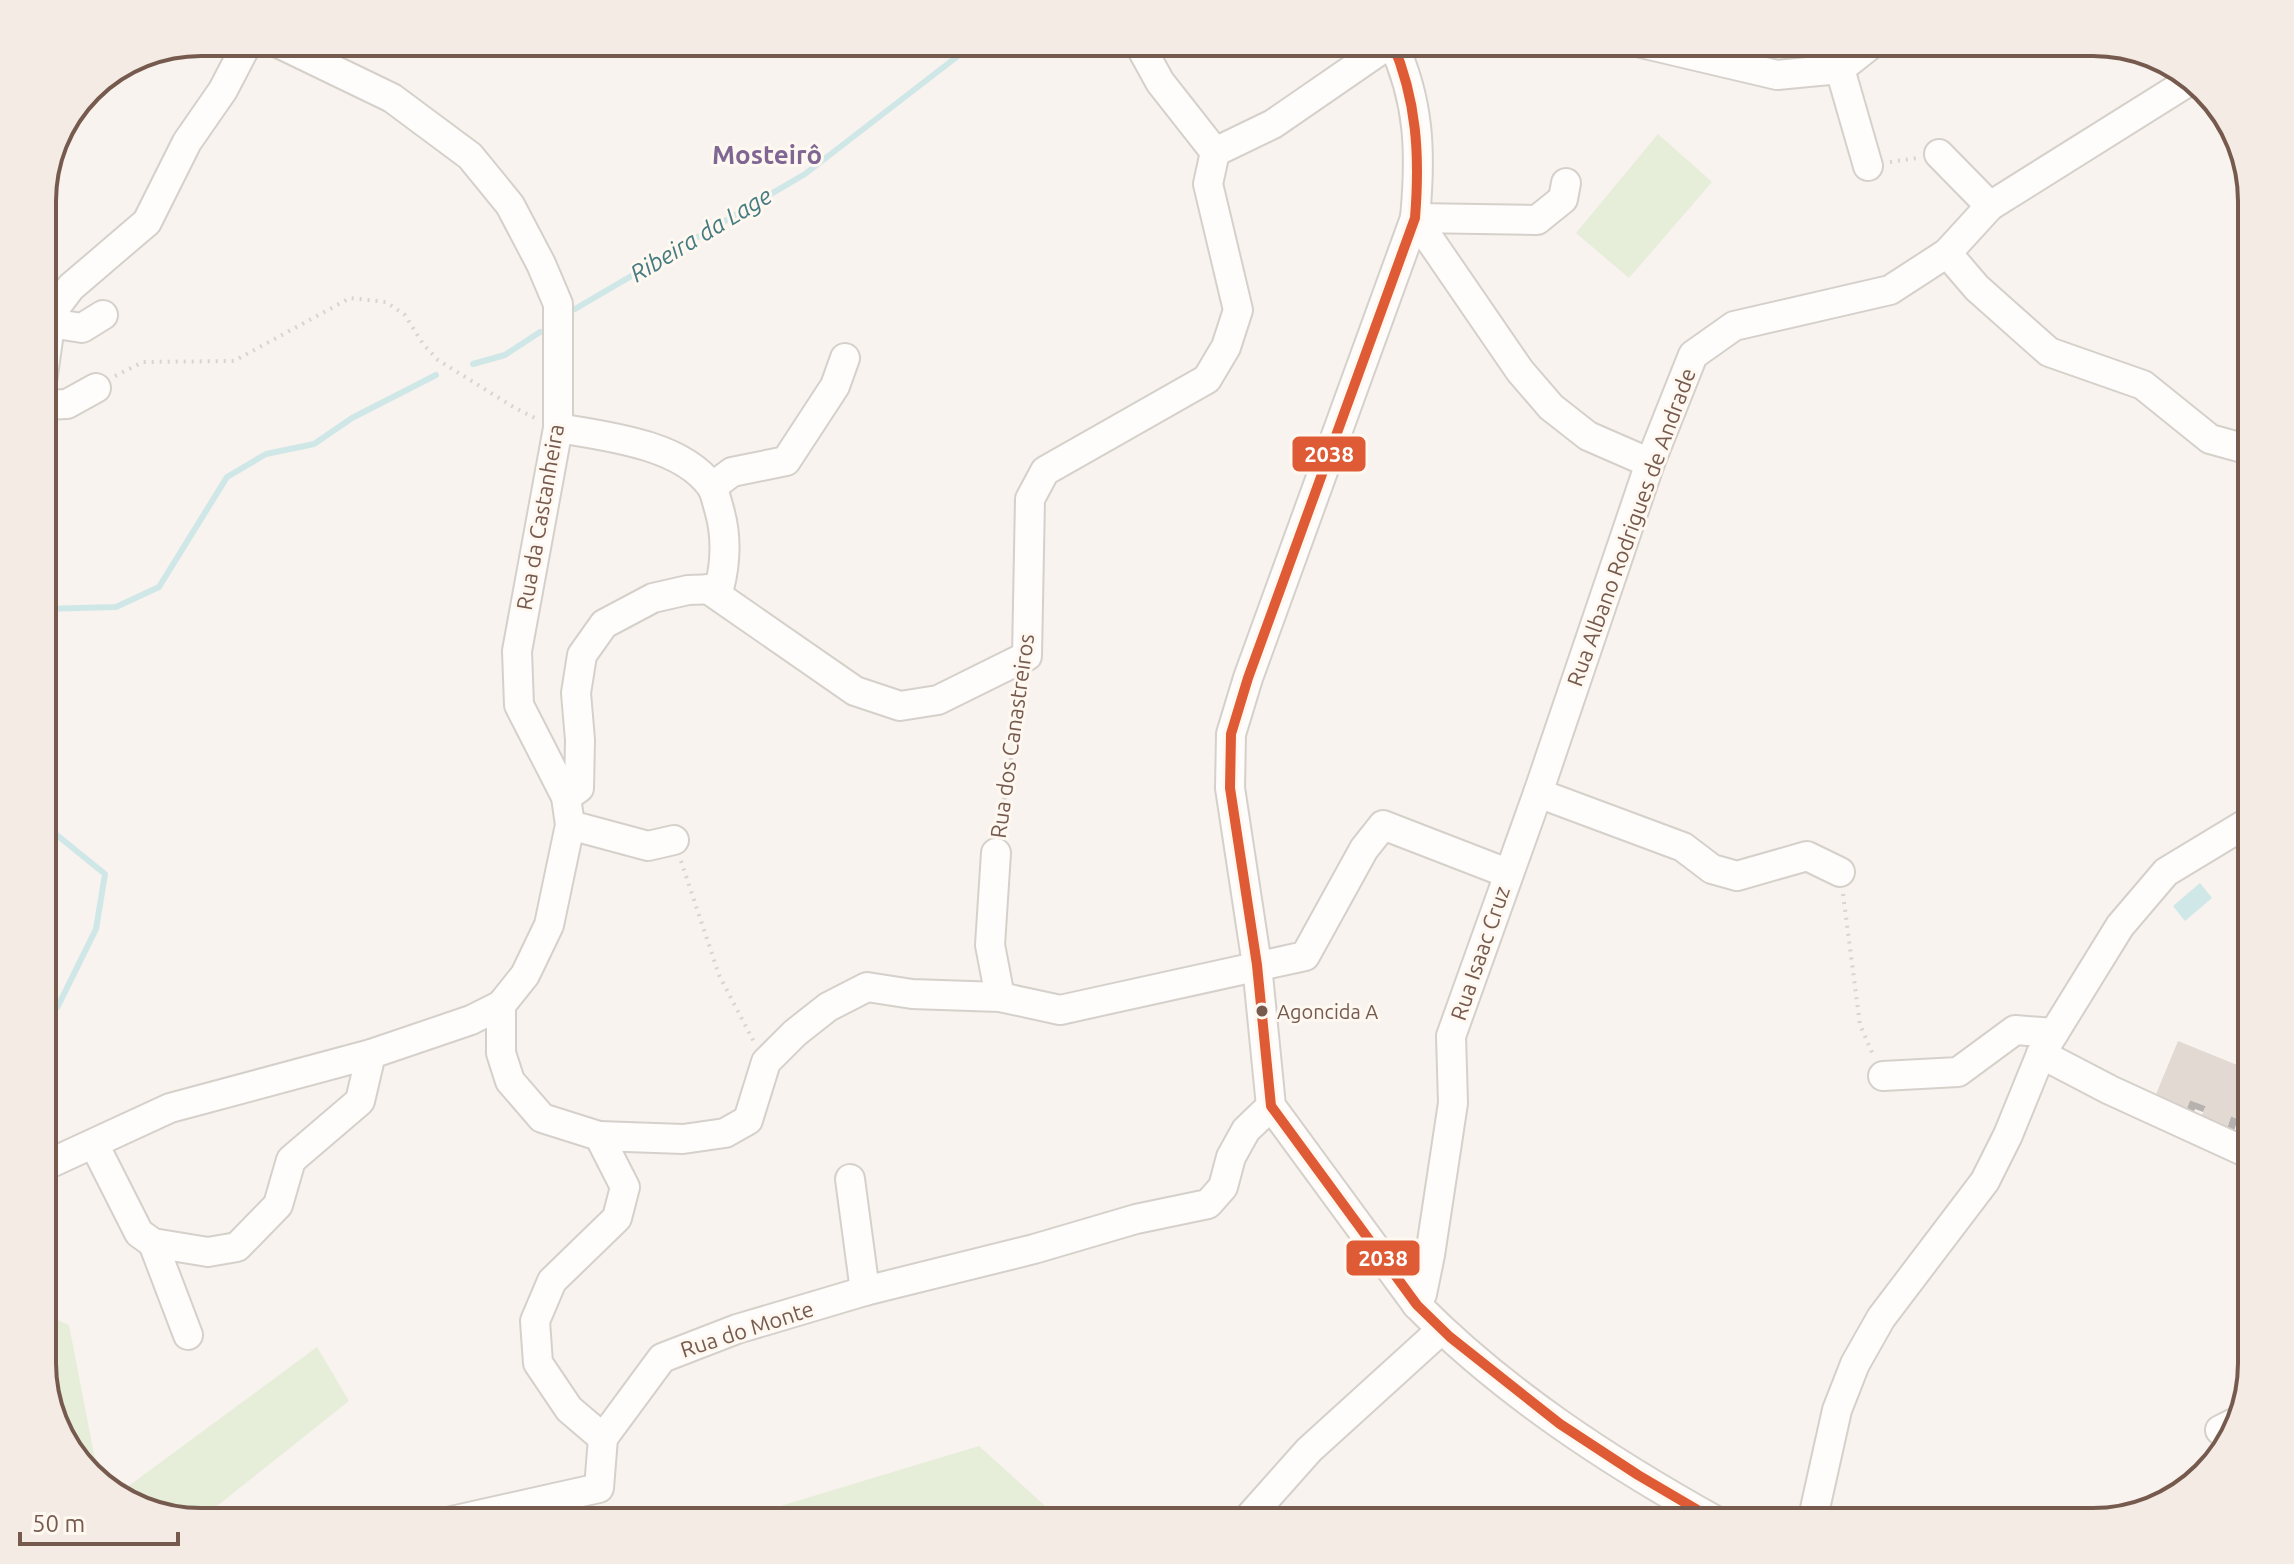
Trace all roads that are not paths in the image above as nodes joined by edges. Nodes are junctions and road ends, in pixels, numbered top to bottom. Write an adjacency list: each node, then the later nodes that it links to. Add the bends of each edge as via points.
1 (241, 56): 17 (street, via 187,142 147,222)
2 (305, 56): 23 (street, Rua da Castanheira, via 392,98 470,156 510,205 558,304)
3 (1146, 56): 10 (street)
4 (1372, 56): 10 (street, via 1273,124)
5 (1399, 56): 15 (street, via 1416,115 1420,167)
6 (1696, 56): 8 (street, via 1777,75)
7 (1856, 56): 8 (street)
8 (1840, 69): 12 (street)
9 (2181, 86): 14 (street, Rua Albano Rodrigues de Andrade)
10 (1215, 152): 27 (street, Rua dos Canastreiros, via 1208,184 1238,310 1226,347 1207,379 1045,471 1030,499 1027,656 938,700 900,706 855,691)
11 (1939, 154): 14 (street)
12 (1868, 166)
13 (1566, 183): 15 (street, via 1563,199 1537,220)
14 (1990, 206): 16 (street, Rua Albano Rodrigues de Andrade)
15 (1415, 218): 25 (street, via 1520,371 1551,407 1588,436); 35 (street, via 1231,734 1230,788)
16 (1947, 253): 24 (street, via 1977,288 2049,352 2143,385 2210,439); 25 (street, Rua Albano Rodrigues de Andrade, via 1890,290 1734,326 1693,355)
17 (56, 299)
18 (56, 308): 19 (street, via 82,328)
19 (103, 315)
20 (845, 358): 26 (street, via 835,386 786,461 732,472)
21 (96, 388): 22 (street)
22 (56, 404)
23 (558, 428): 26 (street, via 656,449 691,466); 29 (street, Rua da Castanheira, via 517,651 519,705)
24 (2238, 447)
25 (1650, 463): 28 (street, Rua Albano Rodrigues de Andrade)
26 (712, 487): 27 (street, via 724,524 725,565 719,589)
27 (708, 589): 29 (street, via 653,598 604,624 582,655 576,693 579,788)
28 (1538, 793): 33 (street, via 1683,847 1712,869 1737,876 1807,856); 34 (street, Rua Isaac Cruz)
29 (568, 811): 31 (street, via 648,846); 37 (street, via 549,925 525,975)
30 (2238, 828): 38 (street, via 2166,872 2120,926)
31 (674, 840)
32 (996, 853): 36 (street, Rua dos Canastreiros, via 990,945)
33 (1840, 872)
34 (1507, 873): 35 (street, via 1383,825 1364,849 1305,956); 49 (street, Rua Isaac Cruz, via 1451,1036 1453,1103 1430,1255)
35 (1257, 965): 36 (street, via 1060,1010); 41 (street)
36 (1000, 997): 42 (street, via 867,987 828,1007 766,1062 748,1120 725,1133 683,1139)
37 (501, 1005): 39 (street); 42 (street, via 501,1053 510,1081 542,1118)
38 (2048, 1044): 40 (street, via 2015,1030 1958,1072); 44 (street, via 2110,1090); 56 (street, via 1985,1181 1881,1318 1855,1364 1837,1410)
39 (371, 1054): 43 (street, via 170,1108); 47 (street, via 360,1101 291,1160 278,1205 237,1247 208,1252)
40 (1883, 1076)
41 (1271, 1106): 48 (street, Rua do Monte, via 1246,1130 1223,1187 1208,1204); 49 (street)
42 (599, 1136): 52 (street, via 625,1187 617,1218 552,1281 535,1321 538,1363 569,1409)
43 (94, 1144): 45 (street); 47 (street, via 139,1233)
44 (2238, 1149)
45 (56, 1161)
46 (850, 1179): 48 (street)
47 (153, 1243): 51 (street)
48 (865, 1291): 52 (street, Rua do Monte, via 737,1329 662,1358)
49 (1417, 1305): 50 (street)
50 (1441, 1330): 54 (street, via 1309,1450); 55 (street)
51 (188, 1335)
52 (603, 1438): 53 (street, via 599,1488)
53 (510, 1508)
54 (1257, 1508)
55 (1670, 1508)
56 (1815, 1508)

